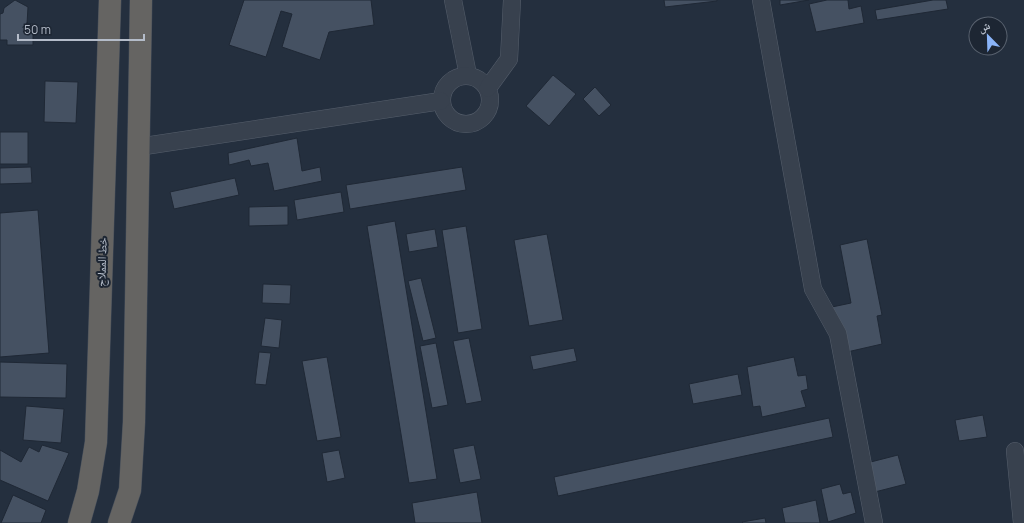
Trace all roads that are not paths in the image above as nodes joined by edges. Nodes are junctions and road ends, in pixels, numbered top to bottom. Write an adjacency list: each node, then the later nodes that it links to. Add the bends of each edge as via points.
1 (110, 0): 10 (highway, خط المملاح)
2 (141, 0): 9 (highway)
3 (453, 0): 6 (street)
4 (512, 0): 7 (street, via 509,59)
5 (761, 0): 14 (street, via 813,289 838,334)
6 (468, 75): 7 (street, via 479,79); 8 (street, via 452,80 444,89)
7 (488, 88): 8 (street, via 491,103 488,111 477,122 461,124 453,121 447,116)
8 (441, 101): 9 (street)
9 (138, 147): 10 (highway); 13 (highway, via 134,422 130,490)
10 (106, 149): 12 (highway, خط المملاح, via 96,442 88,490)
11 (1014, 451): 15 (street)
12 (79, 523)
13 (118, 523)
14 (874, 523)
15 (1022, 523)

